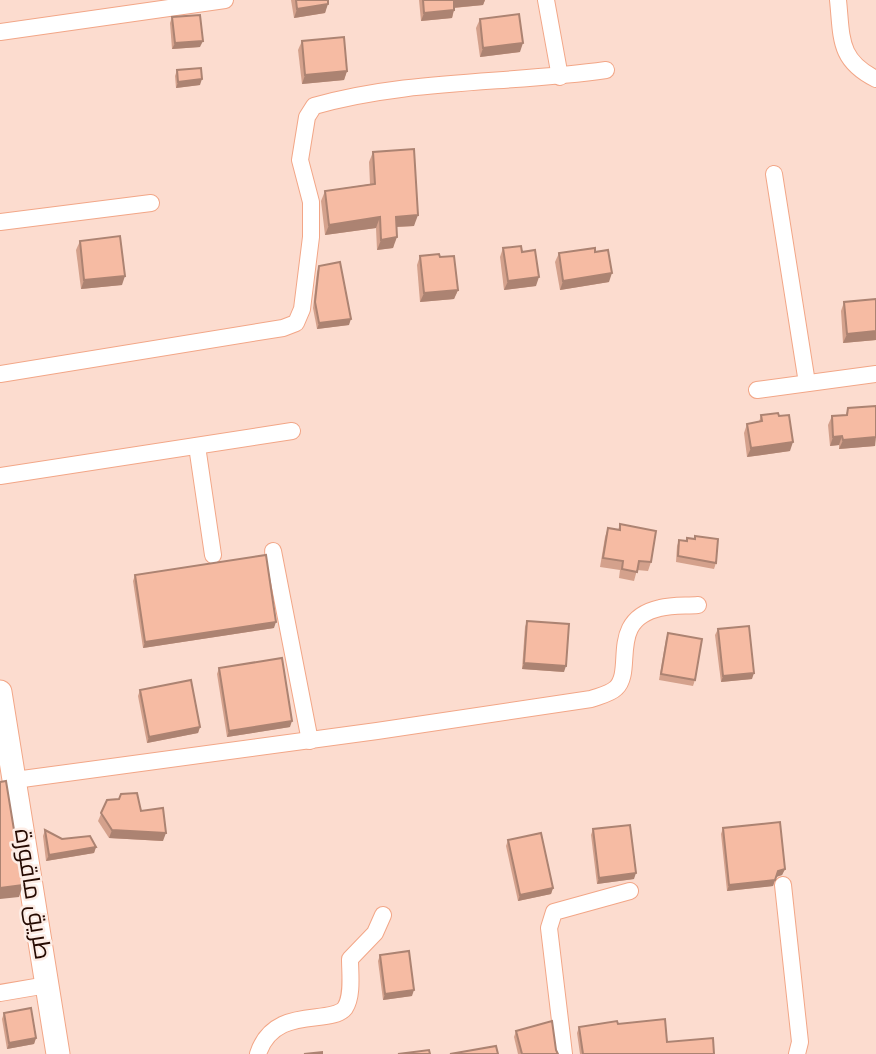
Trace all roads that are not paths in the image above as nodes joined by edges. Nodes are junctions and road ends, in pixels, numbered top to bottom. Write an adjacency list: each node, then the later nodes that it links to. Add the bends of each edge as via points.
1 (225, 0): 4 (street)
2 (546, 0): 6 (street)
3 (838, 0): 7 (street, via 842,44 848,58)
4 (0, 32)
5 (606, 70): 6 (street)
6 (560, 77): 11 (street, via 391,90 314,106 307,117 300,160 312,202 302,309 296,323)
7 (876, 79)
8 (775, 174): 13 (street)
9 (151, 203): 10 (street)
10 (0, 222)
11 (0, 374)
12 (876, 374): 13 (street)
13 (807, 383): 14 (street)
14 (757, 390)
15 (292, 431): 16 (street)
16 (197, 446): 17 (street); 19 (street)
17 (0, 476)
18 (273, 551): 22 (street)
19 (213, 555)
20 (698, 605): 22 (street, via 660,608 636,621 625,645 620,683 605,694)
21 (0, 692): 23 (street, طريق ماقورة)
22 (310, 740): 23 (street)
23 (15, 780): 27 (street, طريق ماقورة)
24 (783, 885): 32 (street, via 800,1042)
25 (630, 891): 31 (street, via 552,916 549,928)
26 (383, 915): 30 (street, via 375,933 350,959 345,1008 289,1021 268,1036)
27 (47, 985): 28 (street); 29 (street, طريق ماقورة)
28 (0, 993)
29 (58, 1054)
30 (258, 1054)
31 (564, 1054)
32 (797, 1054)

